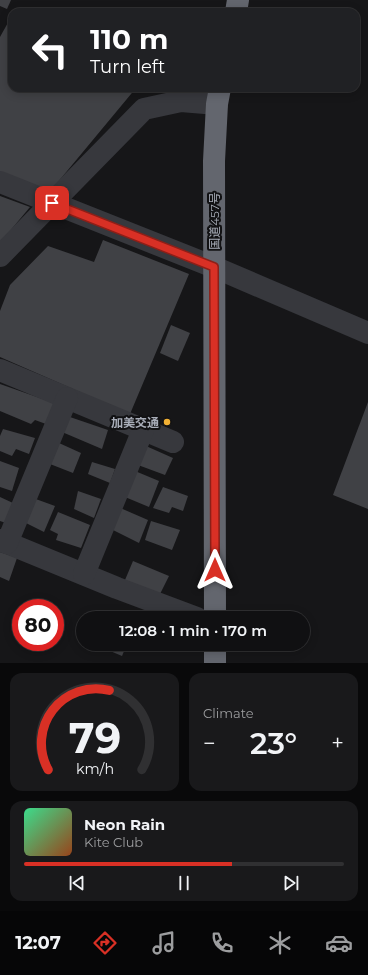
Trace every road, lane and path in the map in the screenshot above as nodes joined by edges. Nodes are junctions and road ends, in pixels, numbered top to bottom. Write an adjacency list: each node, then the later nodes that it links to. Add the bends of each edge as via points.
1 (219, 96): 3 (street, via 144,109); 5 (highway, 国道457号, via 214,161)
2 (0, 182): 3 (street)
3 (52, 203): 4 (street); 5 (street)
4 (0, 256)
5 (214, 267): 6 (street); 14 (highway, 国道457号)
6 (368, 333)
7 (0, 370): 8 (street)
8 (67, 398): 9 (street); 11 (street)
9 (143, 430): 10 (street); 12 (street)
10 (173, 442)
11 (4, 542): 12 (street)
12 (84, 574): 13 (street)
13 (179, 611)
14 (215, 611)
15 (215, 651): 16 (highway)
16 (215, 663)

